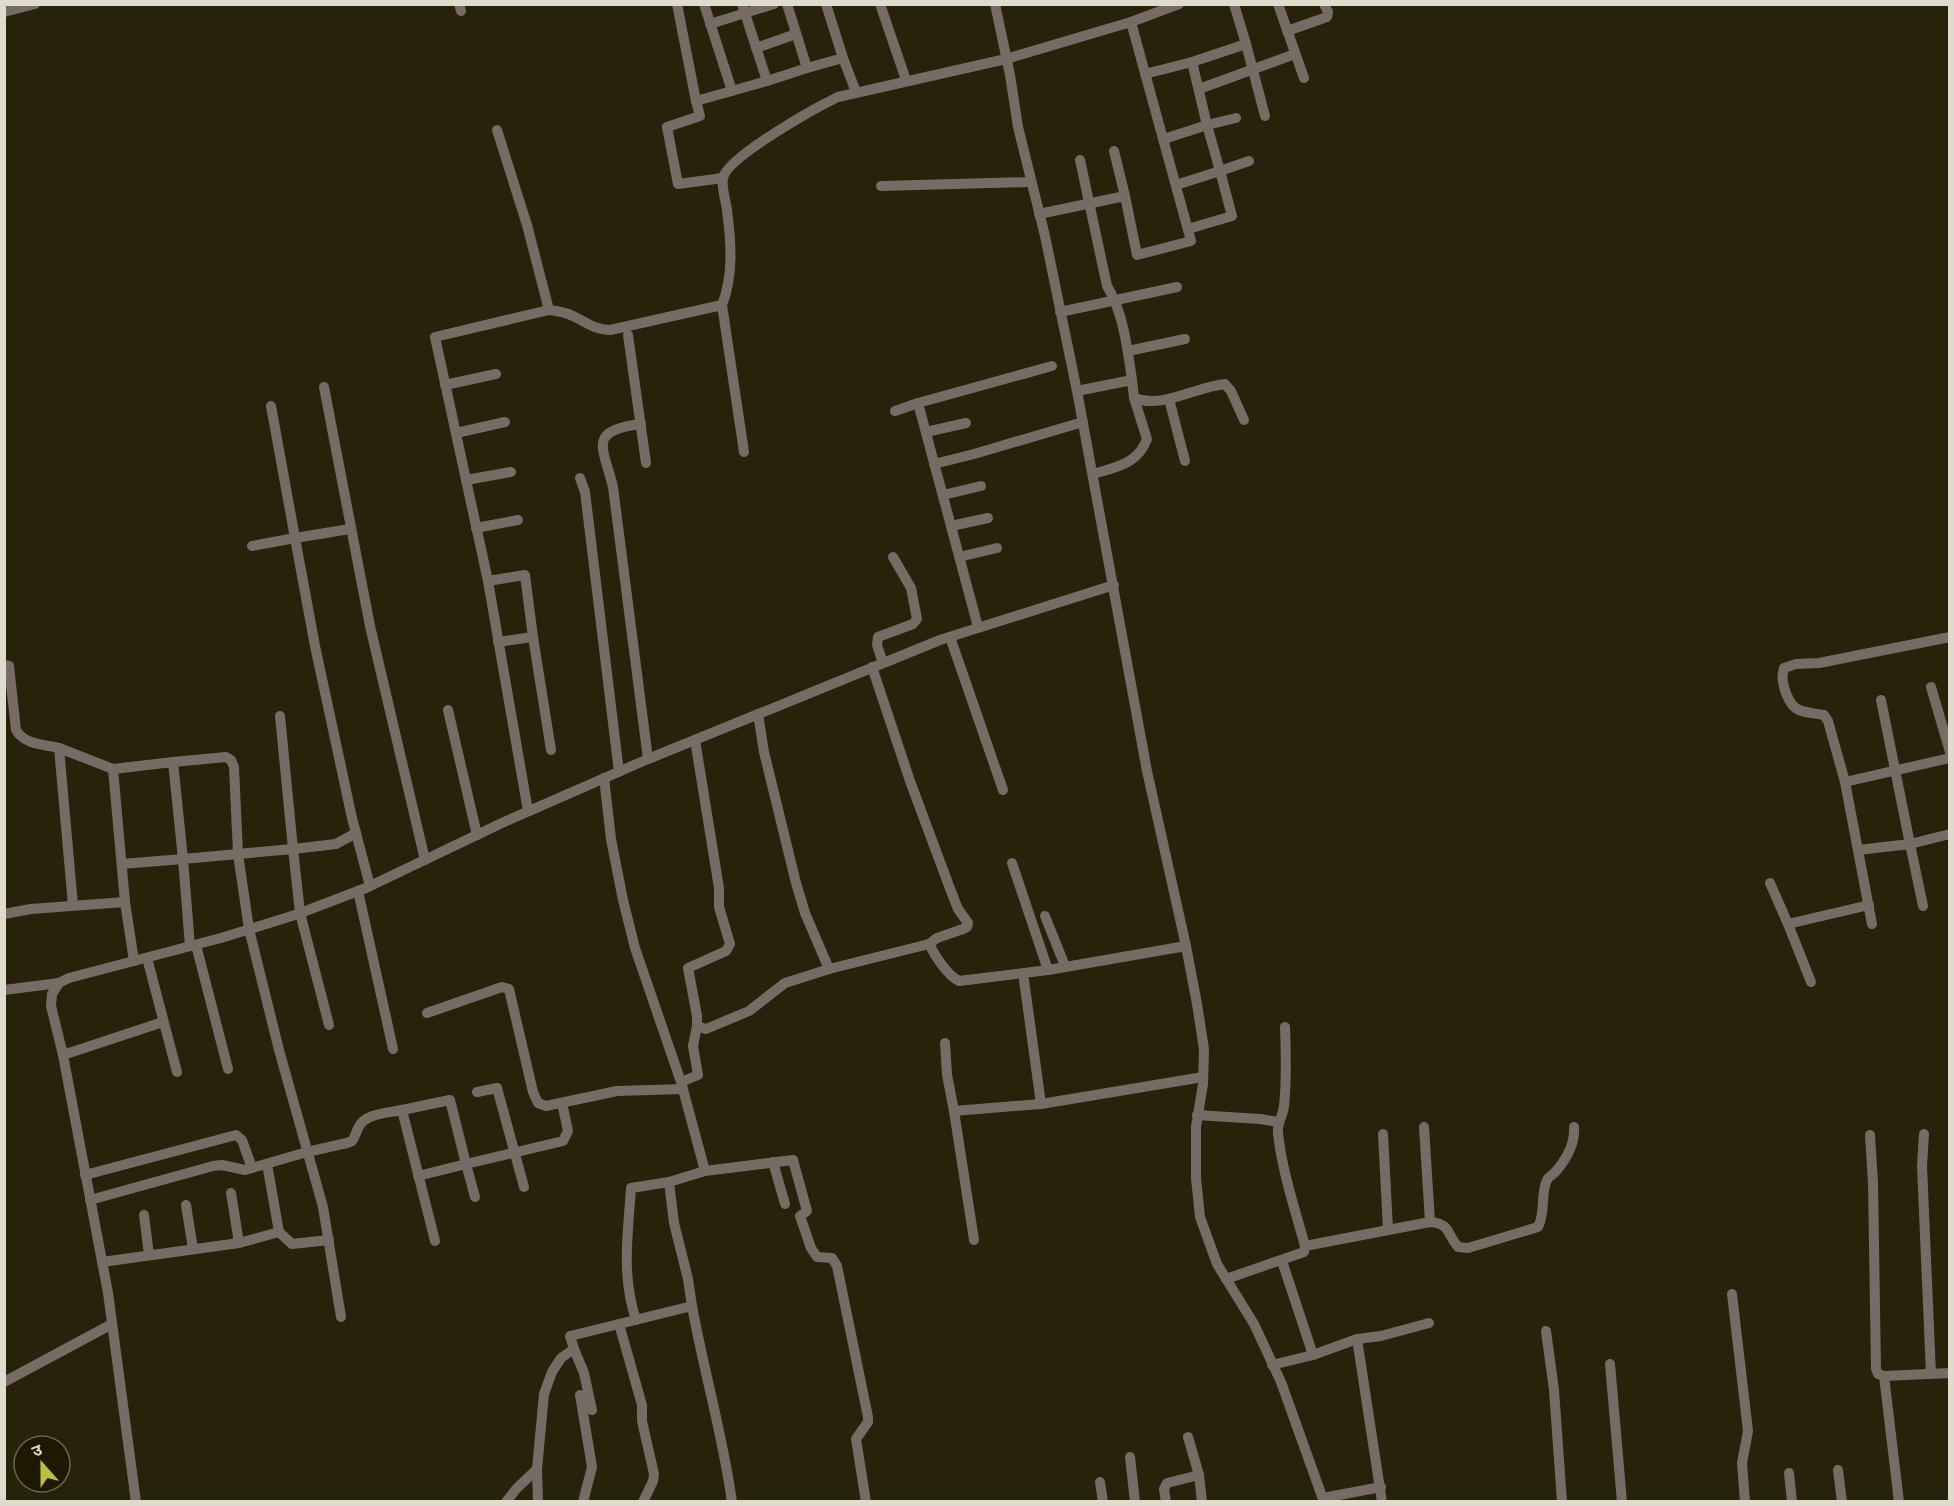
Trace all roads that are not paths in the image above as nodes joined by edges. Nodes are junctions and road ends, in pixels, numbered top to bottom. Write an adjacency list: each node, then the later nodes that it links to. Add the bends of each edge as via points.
1 (35, 4): 14 (street)
2 (677, 4): 34 (street)
3 (704, 4): 16 (street)
4 (774, 4): 13 (street)
5 (787, 4): 18 (street)
6 (826, 4): 22 (street)
7 (880, 4): 29 (street)
8 (994, 4): 23 (street)
9 (1179, 4): 15 (street)
10 (1234, 4): 19 (street)
11 (1278, 4): 17 (street)
12 (1324, 4): 17 (street, via 1327,17)
13 (743, 9): 16 (street); 20 (street)
14 (4, 12)
15 (1131, 22): 23 (street); 27 (street)
16 (710, 24): 32 (street)
17 (1287, 31): 21 (street)
18 (796, 34): 20 (street); 25 (street)
19 (1246, 44): 24 (street); 26 (street)
20 (756, 48): 30 (street)
21 (1295, 54): 26 (street); 28 (street)
22 (843, 58): 25 (street); 33 (street)
23 (1006, 59): 29 (street); 45 (street)
24 (1192, 62): 27 (street); 31 (street)
25 (807, 68): 30 (street)
26 (1253, 68): 31 (street); 35 (street)
27 (1146, 74): 39 (street)
28 (1304, 78)
29 (906, 80): 33 (street)
30 (767, 81): 32 (street)
31 (1199, 89): 37 (street)
32 (732, 91): 34 (street)
33 (856, 92): 44 (street, via 813,109 744,154)
34 (696, 101): 44 (street, via 700,116 667,127 678,184)
35 (1265, 116)
36 (1236, 117): 37 (street)
37 (1207, 125): 39 (street); 43 (street)
38 (498, 130): 55 (street)
39 (1164, 139): 46 (street)
40 (1114, 151): 48 (street)
41 (1080, 160): 49 (street)
42 (1249, 161): 43 (street)
43 (1220, 171): 46 (street); 51 (street, via 1233,216)
44 (723, 178): 54 (street, via 730,272)
45 (1031, 182): 47 (street); 50 (street)
46 (1176, 185): 51 (street)
47 (881, 186)
48 (1125, 196): 49 (street); 51 (street, via 1137,255 1191,241)
49 (1090, 205): 50 (street); 53 (street, via 1107,286)
50 (1039, 214): 56 (street)
51 (1188, 230)
52 (1177, 287): 53 (street)
53 (1115, 299): 56 (street); 59 (street)
54 (722, 305): 55 (street, via 610,330 598,330 562,311); 78 (street)
55 (549, 310): 63 (street, via 435,337)
56 (1060, 312): 65 (street)
57 (628, 335): 75 (street)
58 (1185, 339): 59 (street)
59 (1128, 351): 62 (street)
60 (1052, 366): 68 (street)
61 (496, 374): 63 (street)
62 (1132, 380): 65 (street); 66 (street)
63 (445, 385): 77 (street)
64 (324, 387): 92 (street)
65 (1077, 391): 72 (street)
66 (1134, 398): 67 (street, via 1145,402); 83 (street, via 1147,439 1144,448 1131,462)
67 (1169, 399): 71 (street, via 1225,384); 79 (street)
68 (918, 403): 70 (street); 76 (street)
69 (271, 406): 93 (street)
70 (895, 411)
71 (1244, 420)
72 (1083, 422): 81 (street); 83 (street)
73 (505, 423): 77 (street)
74 (966, 423): 76 (street)
75 (641, 424): 80 (street); 118 (street, via 612,430 602,448 613,487)
76 (926, 432): 81 (street)
77 (456, 433): 85 (street)
78 (744, 452)
79 (1185, 460)
80 (646, 463)
81 (934, 464): 87 (street)
82 (511, 472): 85 (street)
83 (1093, 474): 99 (street)
84 (580, 478): 122 (street, via 585,492)
85 (466, 480): 91 (street)
86 (981, 486): 87 (street)
87 (943, 495): 90 (street)
88 (988, 518): 90 (street)
89 (518, 520): 91 (street)
90 (951, 526): 97 (street)
91 (476, 528): 98 (street)
92 (350, 529): 93 (street); 135 (street)
93 (295, 538): 94 (street); 127 (street)
94 (252, 546)
95 (997, 548): 97 (street)
96 (893, 557): 106 (street, via 911,588 917,620 878,637)
97 (959, 557): 100 (street)
98 (488, 581): 102 (street, via 525,575); 104 (street)
99 (1114, 585): 100 (street); 153 (street, via 1149,780)
100 (978, 627): 101 (street)
101 (950, 636): 106 (street); 125 (street)
102 (533, 637): 104 (street); 115 (street)
103 (1950, 637): 124 (street, via 1784,668 1781,676 1792,707 1824,715 1828,721)
104 (498, 642): 126 (street)
105 (4, 665): 107 (street, via 9,666)
106 (877, 665): 111 (street); 151 (street, via 903,760 958,909 968,923 967,927)
107 (7, 685): 114 (street, via 21,738)
108 (1931, 687): 116 (street)
109 (1881, 700): 121 (street)
110 (448, 710): 129 (street)
111 (758, 714): 113 (street); 157 (street, via 796,883)
112 (280, 716): 131 (street)
113 (695, 740): 118 (street); 166 (street, via 719,907 730,944 726,951 688,968)
114 (59, 748): 120 (street); 142 (street)
115 (551, 750)
116 (1950, 752)
117 (1950, 758): 121 (street)
118 (648, 759): 122 (street)
119 (173, 762): 120 (street); 133 (street, via 226,757 233,763); 134 (street)
120 (113, 769): 137 (street)
121 (1895, 770): 124 (street); 130 (street)
122 (619, 772): 123 (street)
123 (604, 778): 126 (street); 174 (street, via 611,838 635,948)
124 (1845, 782): 132 (street)
125 (1003, 789)
126 (528, 811): 129 (street)
127 (356, 833): 131 (street, via 336,844); 139 (street)
128 (1950, 834): 130 (street)
129 (477, 835): 135 (street)
130 (1910, 844): 132 (street); 144 (street)
131 (293, 849): 133 (street); 145 (street)
132 (1858, 850): 143 (street)
133 (238, 854): 134 (street); 150 (street)
134 (183, 859): 137 (street); 152 (street)
135 (425, 860): 139 (street)
136 (1012, 863): 158 (street)
137 (122, 864): 141 (street)
138 (1770, 883): 148 (street)
139 (370, 885): 140 (street)
140 (358, 891): 145 (street); 169 (street)
141 (125, 902): 142 (street); 155 (street)
142 (73, 905): 146 (street)
143 (1869, 905): 148 (street); 149 (street)
144 (1923, 906)
145 (300, 913): 150 (street); 165 (street)
146 (4, 914)
147 (1045, 916): 156 (street)
148 (1788, 924): 160 (street)
149 (1872, 924)
150 (249, 929): 152 (street); 187 (street)
151 (929, 944): 157 (street); 158 (street, via 940,963 959,981)
152 (193, 945): 154 (street); 171 (street)
153 (1186, 946): 156 (street); 173 (street, via 1204,1049)
154 (147, 958): 155 (street); 164 (street)
155 (134, 961): 161 (street)
156 (1065, 966): 158 (street)
157 (829, 969): 166 (street, via 785,983 749,1011 706,1029)
158 (1048, 970)
159 (1024, 980): 177 (street)
160 (1811, 982)
161 (59, 983): 162 (street); 170 (street, via 51,1006)
162 (4, 990)
163 (427, 1013): 176 (street, via 506,987 511,993 535,1097 546,1106)
164 (163, 1022): 170 (street); 172 (street)
165 (329, 1025)
166 (697, 1026): 174 (street, via 693,1046 698,1075)
167 (1285, 1027): 181 (street, via 1284,1110)
168 (945, 1043): 179 (street)
169 (393, 1049)
170 (63, 1055): 194 (street)
171 (228, 1069)
172 (177, 1072)
173 (1203, 1077): 177 (street); 180 (street)
174 (682, 1085): 176 (street, via 617,1091); 193 (street)
175 (477, 1092): 188 (street, via 497,1088)
176 (562, 1103): 188 (street, via 567,1137)
177 (1041, 1104): 179 (street)
178 (402, 1110): 187 (street, via 364,1120 352,1141); 191 (street, via 450,1100); 195 (street)
179 (954, 1111): 208 (street)
180 (1197, 1115): 181 (street); 216 (street, via 1200,1217)
181 (1278, 1122): 211 (street)
182 (1574, 1126): 204 (street, via 1569,1149 1558,1170 1548,1179 1538,1227 1468,1248 1458,1247 1441,1223)
183 (1424, 1127): 204 (street)
184 (1383, 1134): 205 (street)
185 (1924, 1134): 231 (street)
186 (1870, 1135): 232 (street, via 1874,1361 1878,1374)
187 (307, 1152): 190 (street); 207 (street)
188 (515, 1153): 191 (street); 197 (street)
189 (773, 1162): 193 (street); 201 (street); 251 (street, via 793,1160 807,1210 800,1216 811,1248 814,1255 832,1258 837,1266 868,1417 856,1439)
190 (267, 1164): 192 (street); 206 (street)
191 (466, 1164): 195 (street); 199 (street)
192 (252, 1168): 194 (street, via 242,1140 236,1136); 200 (street, via 213,1166)
193 (705, 1171): 196 (street)
194 (85, 1175): 200 (street)
195 (418, 1176): 209 (street)
196 (669, 1182): 218 (street); 220 (street, via 631,1188 626,1281)
197 (524, 1186)
198 (231, 1193): 210 (street)
199 (475, 1197)
200 (90, 1200): 215 (street)
201 (785, 1204)
202 (186, 1205): 212 (street)
203 (144, 1215): 213 (street)
204 (1430, 1222): 205 (street)
205 (1388, 1229): 211 (street)
206 (279, 1232): 207 (street, via 292,1244); 210 (street)
207 (329, 1240): 219 (street)
208 (974, 1240)
209 (435, 1241)
210 (239, 1243): 212 (street)
211 (1305, 1246): 214 (street, via 1304,1252)
212 (193, 1249): 213 (street)
213 (149, 1255): 215 (street)
214 (1282, 1261): 216 (street); 227 (street)
215 (102, 1262): 222 (street)
216 (1226, 1279): 229 (street, via 1254,1324)
217 (1732, 1294): 259 (street, via 1748,1431 1742,1463)
218 (692, 1306): 220 (street); 250 (street)
219 (340, 1317)
220 (636, 1320): 223 (street)
221 (1430, 1323): 225 (street)
222 (112, 1324): 233 (street); 245 (street)
223 (619, 1324): 226 (street, via 570,1336); 249 (street, via 642,1405 654,1474)
224 (1546, 1331): 257 (street)
225 (1357, 1339): 227 (street); 243 (street)
226 (574, 1349): 235 (street); 238 (street, via 561,1358 547,1382)
227 (1312, 1355): 229 (street)
228 (1610, 1364): 258 (street)
229 (1272, 1365): 244 (street)
230 (1950, 1373): 231 (street)
231 (1930, 1374): 232 (street)
232 (1884, 1376): 262 (street)
233 (4, 1383)
234 (580, 1395): 248 (street, via 592,1467)
235 (592, 1410)
236 (1188, 1437): 241 (street)
237 (1130, 1457): 253 (street)
238 (537, 1469): 246 (street); 247 (street)
239 (1838, 1470): 261 (street)
240 (1789, 1473): 260 (street)
241 (1199, 1475): 254 (street, via 1164,1485); 255 (street)
242 (1100, 1482): 252 (street)
243 (1381, 1487): 244 (street); 256 (street)
244 (1323, 1500)
245 (136, 1502)
246 (506, 1502)
247 (538, 1502)
248 (583, 1502)
249 (643, 1502)
250 (732, 1502)
251 (866, 1502)
252 (1103, 1502)
253 (1135, 1502)
254 (1166, 1502)
255 (1202, 1502)
256 (1382, 1502)
257 (1562, 1502)
258 (1622, 1502)
259 (1745, 1502)
260 (1792, 1502)
261 (1842, 1502)
262 (1899, 1502)

